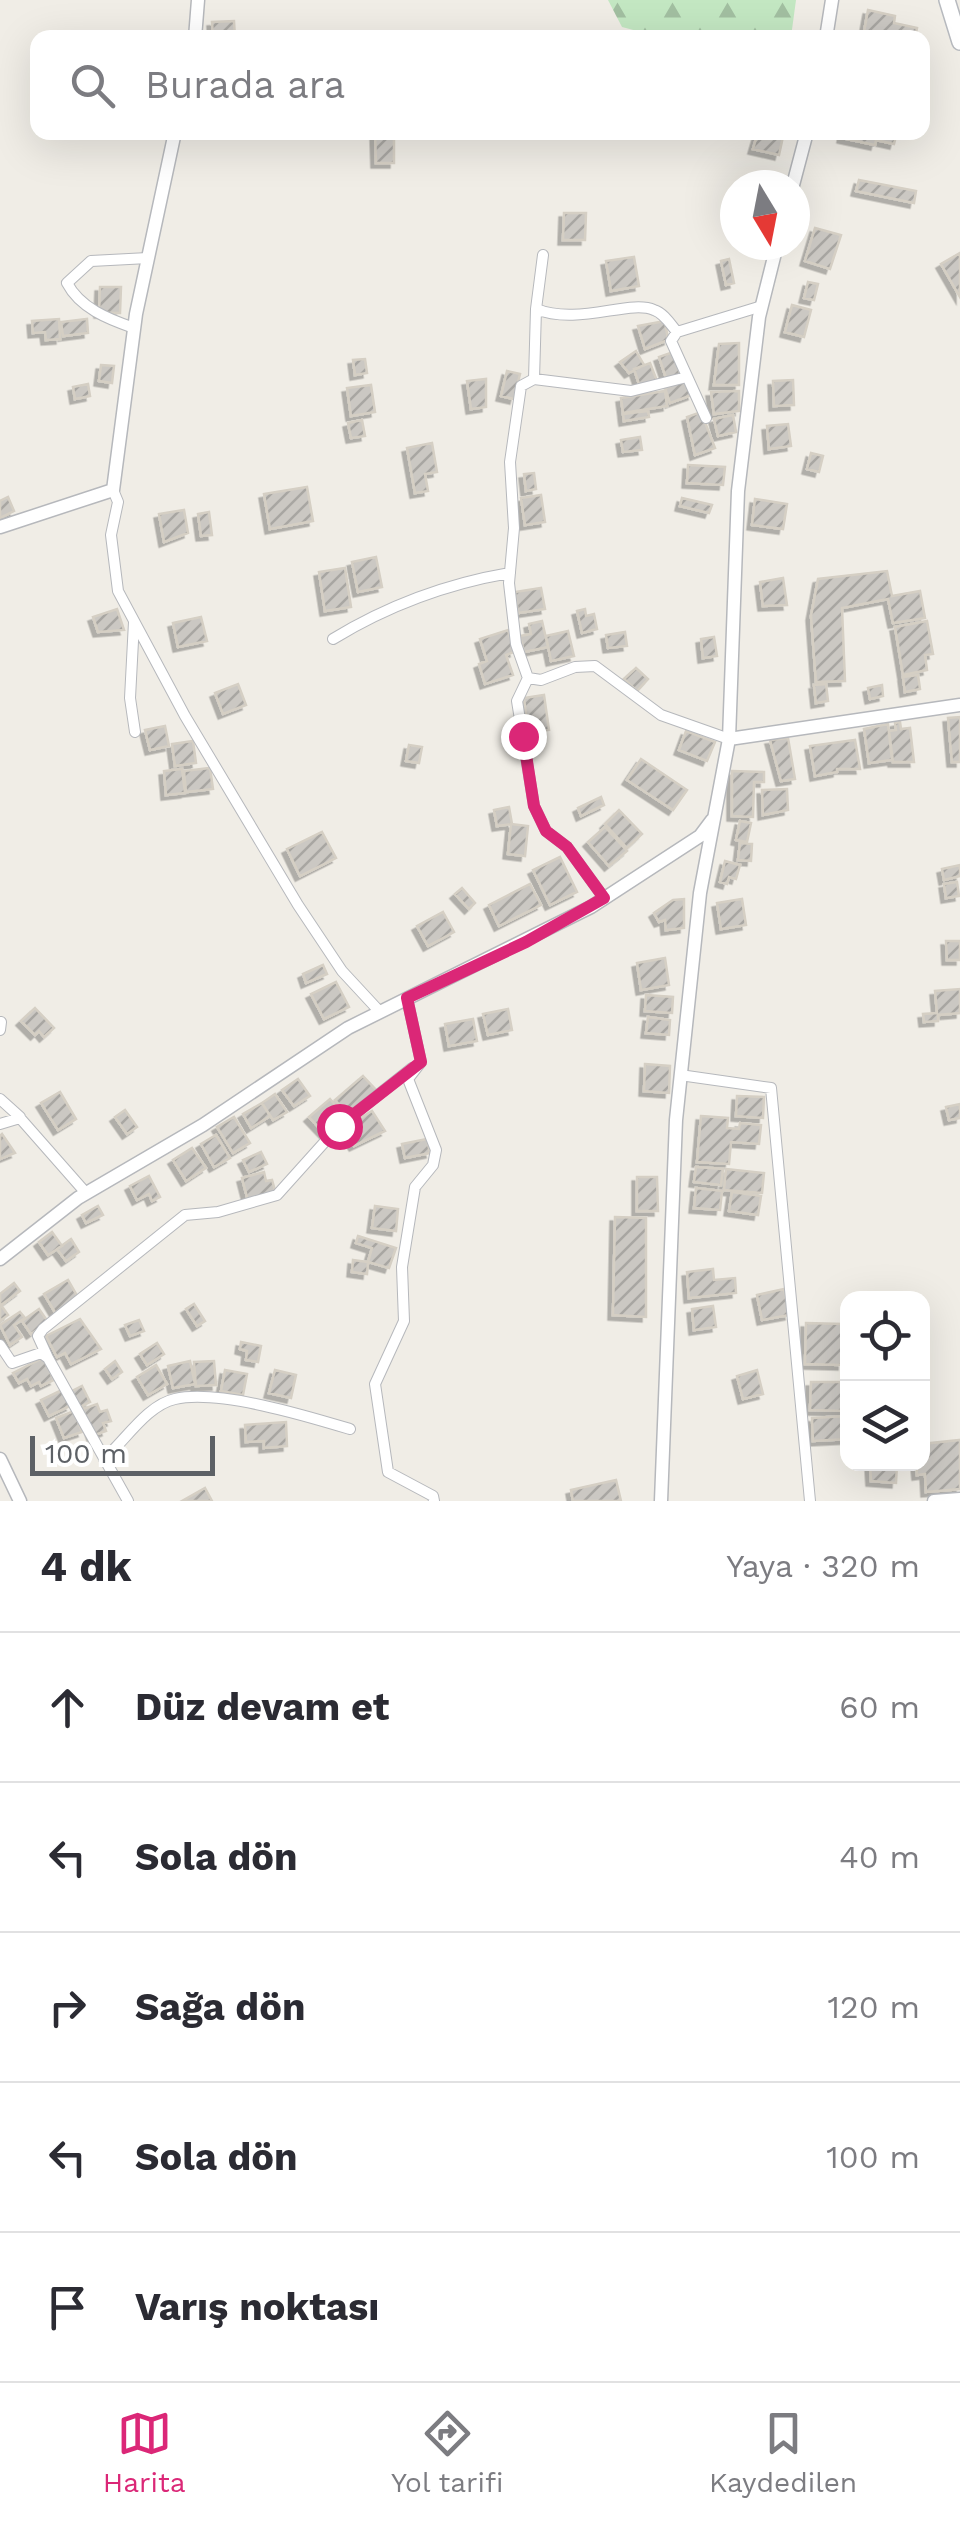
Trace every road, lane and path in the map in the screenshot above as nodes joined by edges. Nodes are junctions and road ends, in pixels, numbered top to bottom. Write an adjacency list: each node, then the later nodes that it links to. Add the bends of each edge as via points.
1 (198, 0): 4 (street)
2 (947, 0): 6 (main road)
3 (832, 3): 5 (street)
4 (196, 30)
5 (827, 30)
6 (960, 42)
7 (173, 140): 11 (street)
8 (805, 140): 9 (street)
9 (797, 170)
10 (543, 254): 14 (street)
11 (148, 258): 15 (street); 15 (street, via 90,261 67,283 93,310)
12 (774, 260): 13 (street)
13 (762, 306): 16 (street); 28 (street, via 738,491)
14 (536, 309): 16 (street, via 583,316 655,310); 18 (street)
15 (134, 328): 20 (street)
16 (677, 332): 17 (street, via 671,341)
17 (687, 377): 18 (street, via 631,391); 19 (street)
18 (534, 380): 22 (street, via 521,386 514,420)
19 (706, 418)
20 (114, 490): 21 (street); 23 (street, via 118,591)
21 (0, 527)
22 (510, 573): 24 (street, via 453,582); 25 (street, via 516,644)
23 (134, 622): 27 (street); 32 (street, via 298,905 342,971)
24 (333, 640)
25 (528, 678): 28 (street, via 595,666 661,715); 30 (street, via 517,700 534,806 546,831 567,847)
26 (960, 705): 28 (street)
27 (135, 732)
28 (729, 739): 29 (street)
29 (716, 814): 30 (street, via 700,836); 36 (street)
30 (604, 898): 31 (street)
31 (407, 998): 32 (street); 35 (street)
32 (380, 1012): 40 (street)
33 (1, 1022): 34 (street)
34 (0, 1030)
35 (421, 1062): 43 (street, via 339,1126 278,1195 185,1215 162,1233 43,1329 38,1336); 50 (street, via 408,1079 436,1150 415,1186 402,1267 404,1322 375,1384 388,1472)
36 (680, 1076): 51 (street); 52 (street, via 772,1088)
37 (0, 1099): 38 (street)
38 (20, 1118): 39 (street); 40 (street)
39 (0, 1124)
40 (86, 1193): 41 (street)
41 (0, 1260)
42 (0, 1346): 43 (street, via 12,1364 41,1353)
43 (48, 1358): 46 (street)
44 (350, 1429): 46 (street, via 257,1404 174,1399 150,1412)
45 (0, 1458): 48 (street)
46 (104, 1458): 49 (street)
47 (960, 1500): 53 (street)
48 (20, 1501)
49 (128, 1501)
50 (434, 1501)
51 (661, 1501)
52 (810, 1501)
53 (934, 1501)

